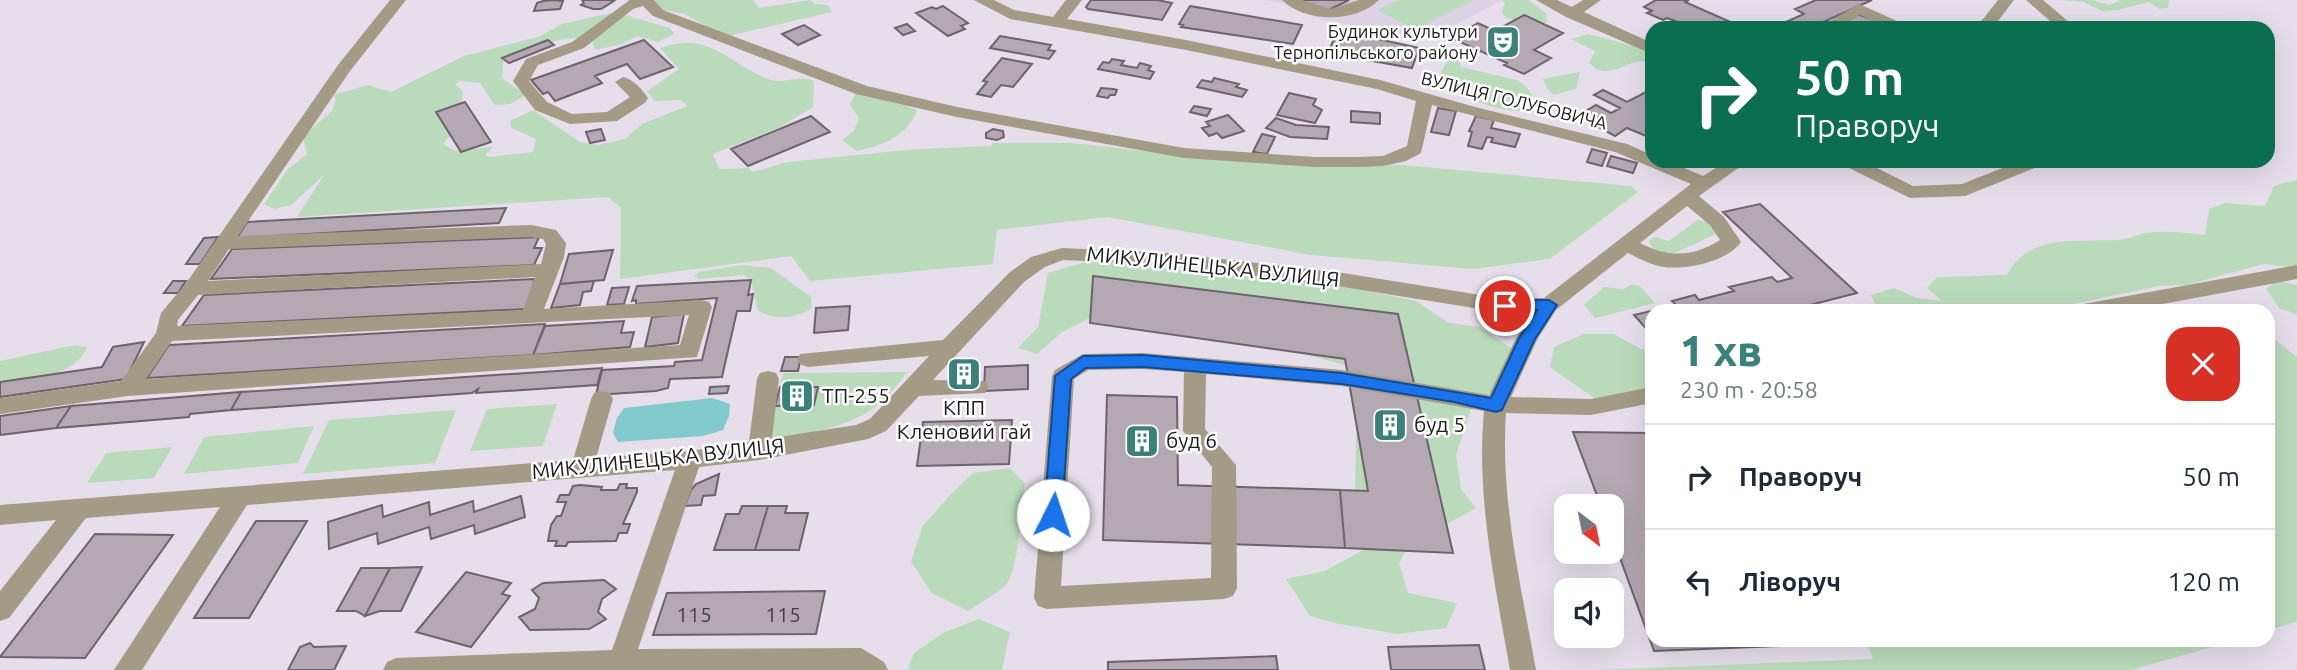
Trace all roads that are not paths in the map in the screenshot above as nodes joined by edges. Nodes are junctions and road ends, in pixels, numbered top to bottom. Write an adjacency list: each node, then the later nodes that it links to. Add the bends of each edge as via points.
1 (398, 0): 26 (street, via 337,79)
2 (645, 0): 18 (street, via 628,6 578,45 532,62 521,82 541,106 570,119 611,117 640,98); 19 (street, via 657,13 862,90 1184,153 1315,162 1383,161 1415,149)
3 (982, 0): 12 (street, ВУЛИЦЯ ГОЛУБОВИЧА, via 1010,13)
4 (1074, 0): 12 (street)
5 (1290, 0): 6 (street, via 1318,15 1342,13)
6 (1371, 0)
7 (1544, 0): 11 (street)
8 (1593, 0): 11 (street)
9 (2006, 0): 15 (street)
10 (2034, 0): 16 (street)
11 (1571, 14): 17 (street)
12 (1058, 21): 19 (street, ВУЛИЦЯ ГОЛУБОВИЧА, via 1288,64)
13 (1838, 21): 14 (street, via 1858,9)
14 (1885, 21)
15 (1990, 21)
16 (2060, 21)
17 (1645, 45)
18 (623, 82)
19 (1425, 98): 20 (street, ВУЛИЦЯ ГОЛУБОВИЧА, via 1621,148)
20 (1645, 161)
21 (1657, 168): 25 (street, ВУЛИЦЯ ГОЛУБОВИЧА)
22 (1729, 168): 25 (street)
23 (1863, 168): 24 (street, via 1910,192 1965,190)
24 (2019, 168)
25 (1696, 190): 27 (street); 27 (street, ВУЛИЦЯ ГОЛУБОВИЧА, via 1731,242 1723,249 1675,261 1658,259)
26 (224, 243): 28 (street, via 531,231 549,234 556,243); 30 (street)
27 (1628, 244): 32 (street)
28 (548, 270): 30 (street); 33 (street)
29 (2297, 272): 31 (street)
30 (192, 289): 34 (street, via 168,318)
31 (2122, 304)
32 (1549, 305): 35 (street, МИКУЛИНЕЦЬКА ВУЛИЦЯ, via 1505,306 1171,259 1062,254 1017,276); 44 (street, via 1527,338)
33 (531, 317): 34 (street); 40 (street, via 702,307 689,352)
34 (166, 334): 40 (street)
35 (949, 347): 36 (street); 41 (street, МИКУЛИНЕЦЬКА ВУЛИЦЯ)
36 (808, 359)
37 (1195, 365): 37 (street, via 1194,431 1224,465 1224,588 1047,598 1063,376 1083,362); 44 (street, via 1342,379)
38 (768, 379): 46 (street)
39 (977, 387): 41 (street)
40 (128, 388): 45 (street)
41 (913, 388): 46 (street, МИКУЛИНЕЦЬКА ВУЛИЦЯ, via 878,425 860,433)
42 (1645, 396): 44 (street, via 1591,407)
43 (602, 399): 48 (street)
44 (1496, 405): 57 (street, via 1491,441 1497,507)
45 (0, 406)
46 (759, 451): 47 (street, МИКУЛИНЕЦЬКА ВУЛИЦЯ)
47 (690, 460): 48 (street, МИКУЛИНЕЦЬКА ВУЛИЦЯ); 53 (street)
48 (582, 468): 49 (street, МИКУЛИНЕЦЬКА ВУЛИЦЯ)
49 (240, 495): 50 (street, МИКУЛИНЕЦЬКА ВУЛИЦЯ); 54 (street)
50 (79, 509): 51 (street, МИКУЛИНЕЦЬКА ВУЛИЦЯ); 52 (street)
51 (0, 515)
52 (0, 610)
53 (620, 666): 55 (street); 56 (street, via 861,660)
54 (127, 670)
55 (396, 670)
56 (874, 670)
57 (1523, 670)

